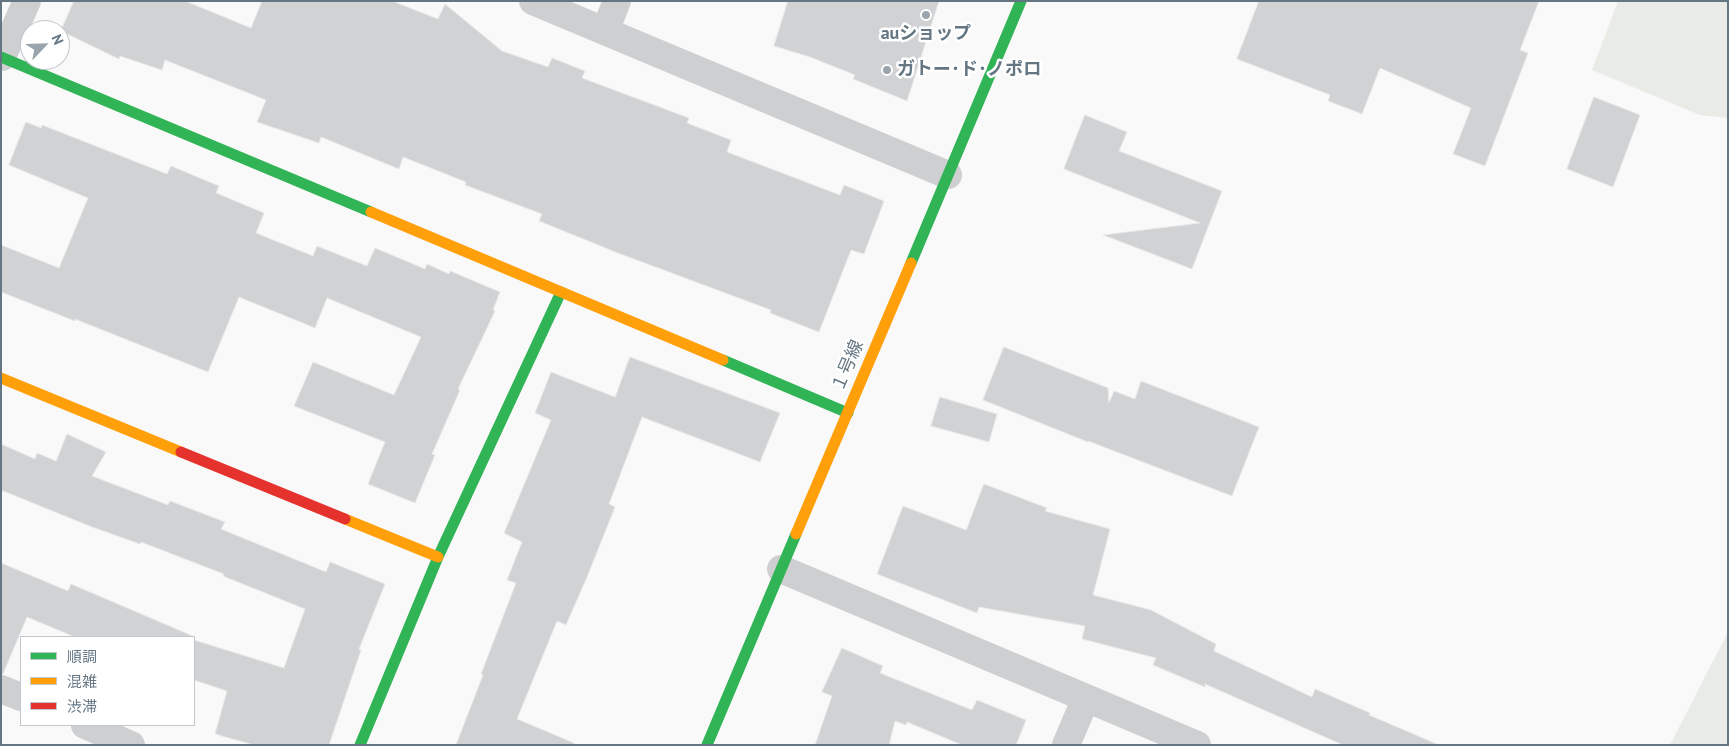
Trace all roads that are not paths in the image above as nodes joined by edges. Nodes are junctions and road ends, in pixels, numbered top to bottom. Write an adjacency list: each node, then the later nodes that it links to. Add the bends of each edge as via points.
1 (27, 1): 6 (street)
2 (533, 1): 5 (street)
3 (616, 1): 5 (street)
4 (1021, 1): 7 (street, １号線)
5 (605, 31): 7 (street)
6 (2, 57): 8 (street)
7 (948, 175): 10 (street, １号線)
8 (562, 292): 10 (street); 11 (street)
9 (1, 378): 11 (street)
10 (848, 413): 12 (street, １号線)
11 (438, 556): 18 (street)
12 (782, 569): 15 (street); 19 (street, １号線)
13 (1, 689): 14 (street)
14 (20, 697)
15 (1086, 698): 20 (street); 21 (street)
16 (90, 733): 17 (street)
17 (132, 745)
18 (360, 745)
19 (707, 745)
20 (1066, 745)
21 (1197, 745)

